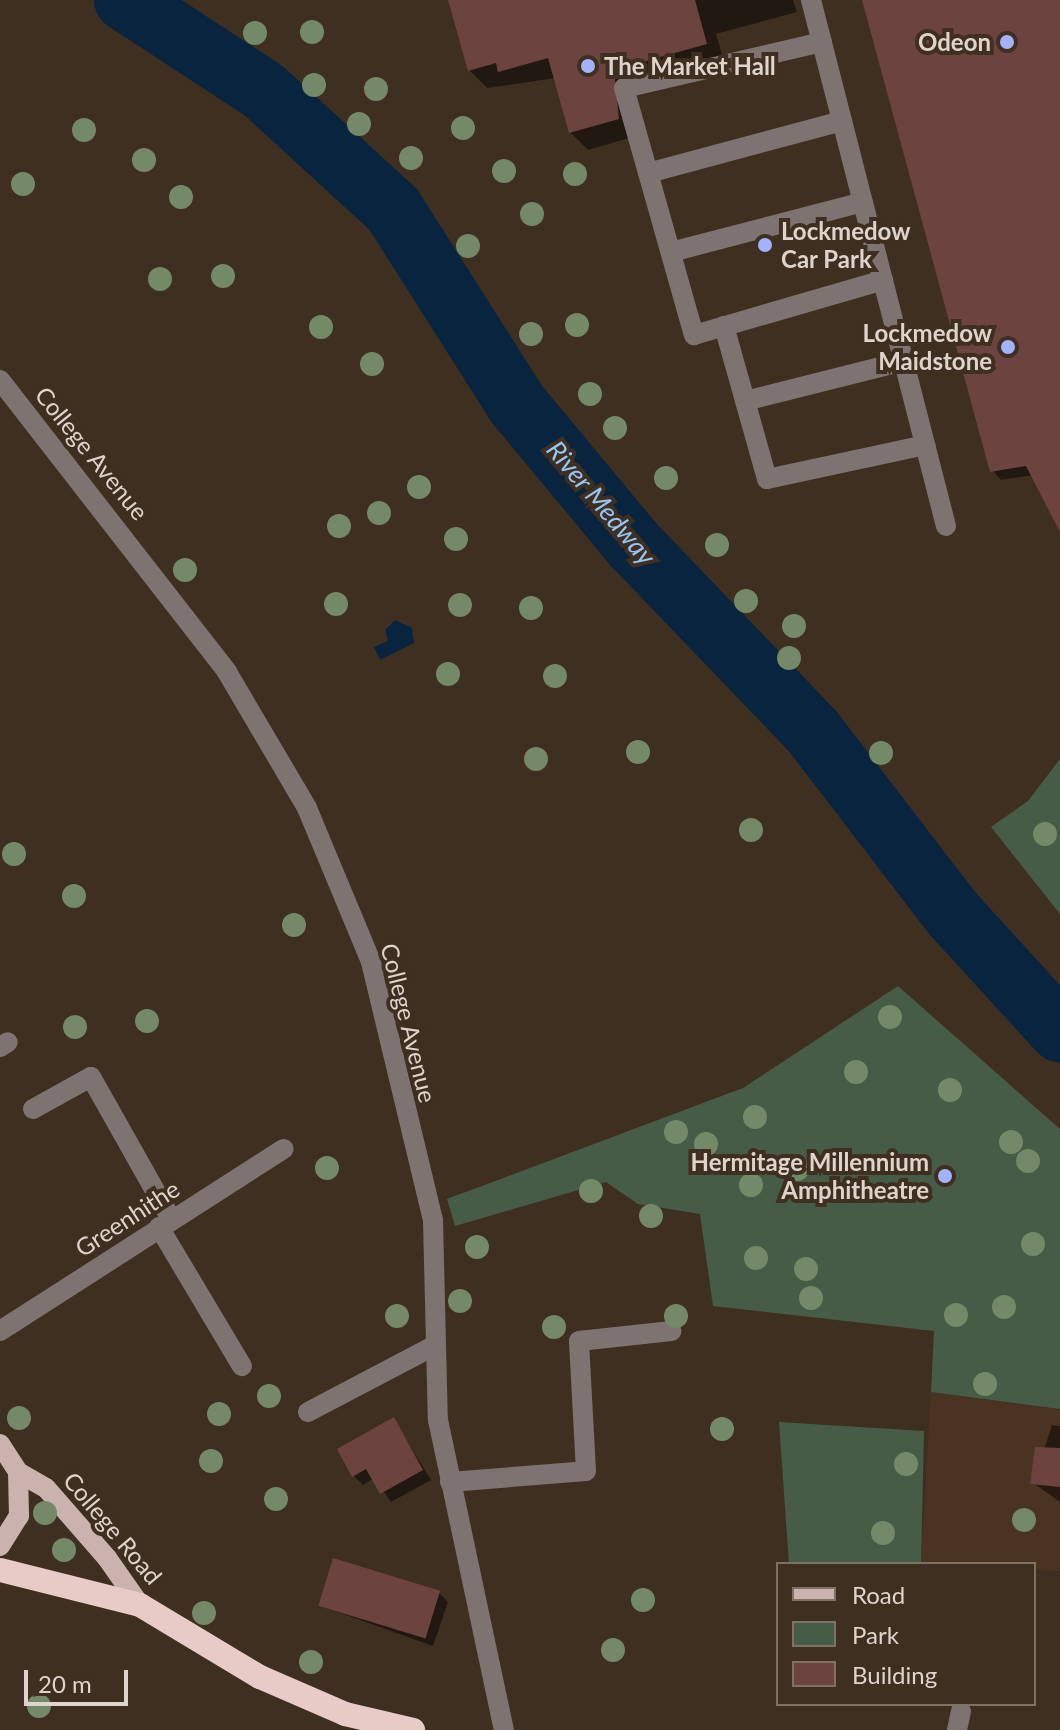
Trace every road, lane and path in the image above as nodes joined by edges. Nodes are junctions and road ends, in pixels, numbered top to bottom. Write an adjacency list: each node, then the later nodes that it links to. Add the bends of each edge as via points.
1 (811, 0): 2 (street)
2 (822, 42): 3 (street); 4 (street, via 624,88)
3 (842, 121): 4 (street); 5 (street)
4 (648, 173): 6 (street)
5 (863, 202): 6 (street); 7 (street)
6 (671, 252): 8 (street, via 694,335)
7 (883, 280): 8 (street); 9 (street)
8 (724, 326): 11 (street)
9 (904, 361): 11 (street); 12 (street)
10 (0, 380): 19 (street, College Avenue, via 227,672 307,808 371,962 433,1221)
11 (745, 401): 12 (street, via 767,479)
12 (925, 445): 13 (street)
13 (946, 526)
14 (33, 1109): 16 (street, via 91,1077)
15 (284, 1149): 16 (street, Greenhithe)
16 (165, 1223): 17 (street, Greenhithe); 20 (street)
17 (0, 1331)
18 (671, 1331): 24 (street, via 579,1341 586,1471)
19 (432, 1347): 21 (street); 24 (street, College Avenue)
20 (242, 1366)
21 (308, 1412)
22 (0, 1444): 23 (main road, College Road)
23 (18, 1472): 25 (main road, via 19,1516); 27 (main road, College Road, via 46,1488)
24 (450, 1482): 29 (street, College Avenue)
25 (0, 1546)
26 (0, 1570): 27 (highway)
27 (140, 1605): 28 (highway, College Road, via 260,1677 345,1714)
28 (413, 1730)
29 (504, 1730)

